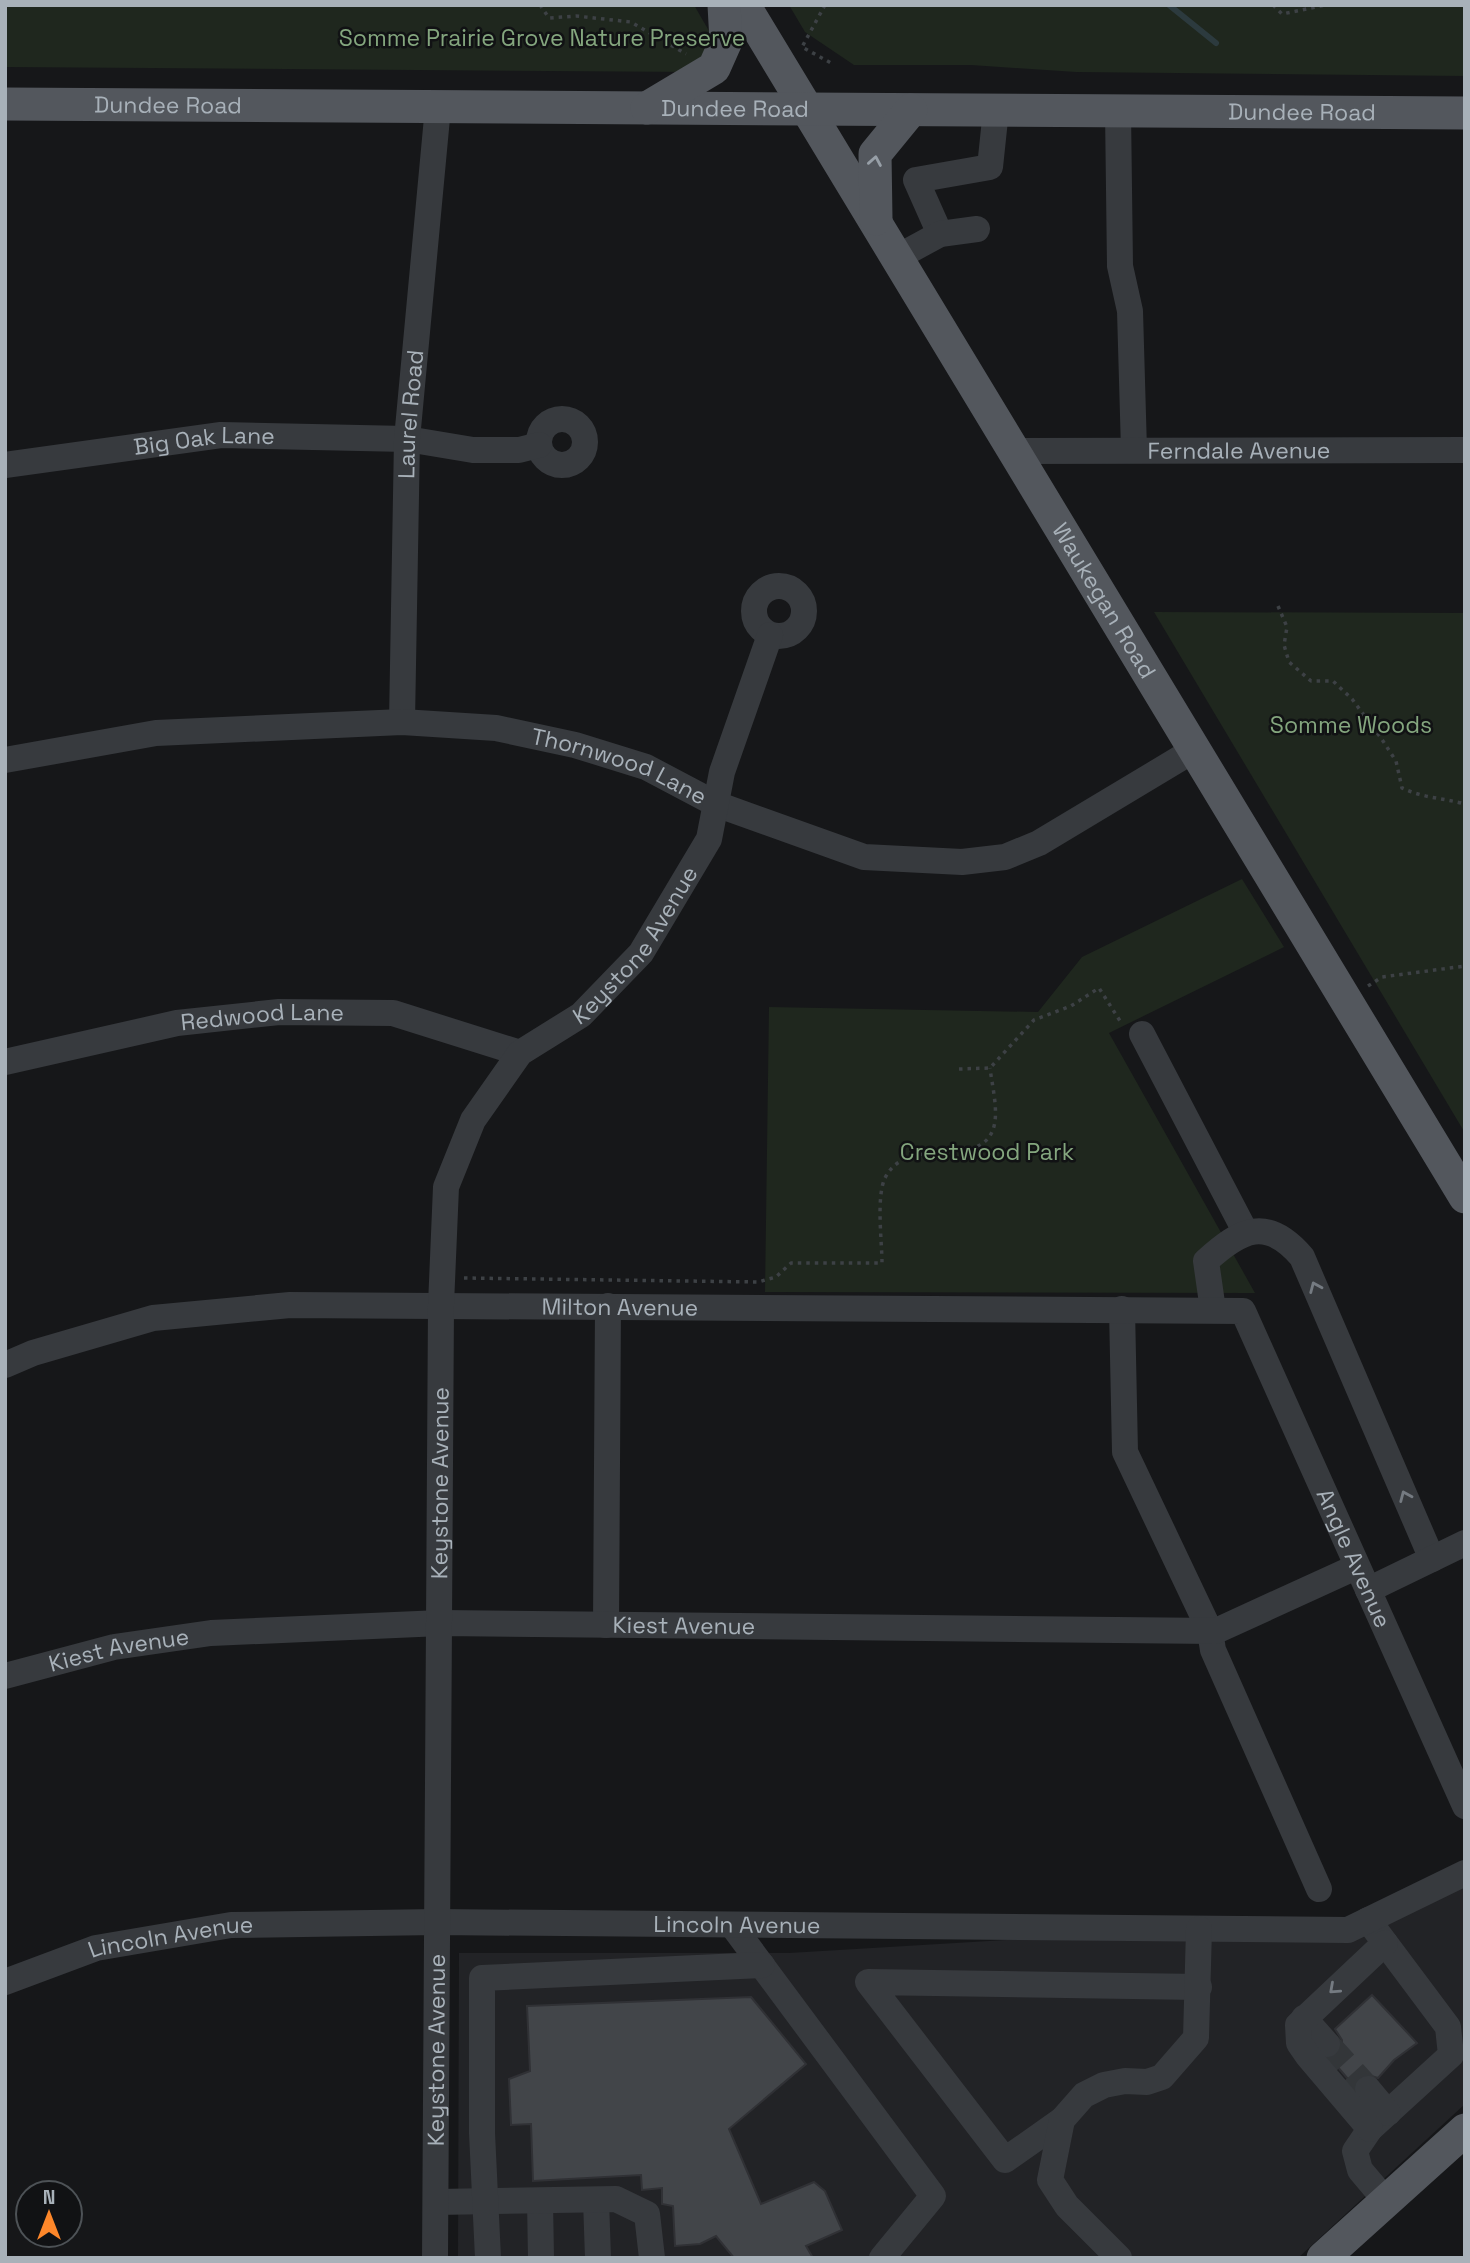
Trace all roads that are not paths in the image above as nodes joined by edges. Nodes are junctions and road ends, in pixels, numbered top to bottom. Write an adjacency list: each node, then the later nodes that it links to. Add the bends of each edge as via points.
1 (724, 5): 5 (main road, via 726,41 714,68)
2 (744, 5): 6 (main road, Waukegan Road)
3 (5, 104): 4 (main road, Dundee Road)
4 (438, 107): 5 (main road, Dundee Road); 15 (street, Laurel Road)
5 (647, 108): 6 (main road, Dundee Road)
6 (806, 109): 7 (main road, Dundee Road); 11 (main road, Waukegan Road)
7 (911, 110): 8 (main road, Dundee Road); 11 (main road, one-way to 7, via 875,153)
8 (996, 110): 9 (main road, Dundee Road); 13 (street, via 990,167 916,180)
9 (1118, 111): 10 (main road, Dundee Road); 17 (street, via 1120,267 1130,311)
10 (1465, 113)
11 (876, 225): 14 (main road, Waukegan Road)
12 (977, 229): 13 (street)
13 (940, 234): 14 (street)
14 (897, 258): 19 (main road, Waukegan Road)
15 (407, 439): 16 (street, Big Oak Lane, via 474,450); 20 (street, Big Oak Lane, via 221,435); 22 (street, Laurel Road)
16 (539, 445)
17 (1134, 450): 18 (street, Ferndale Avenue); 19 (street, Ferndale Avenue)
18 (1465, 450)
19 (1013, 451): 23 (main road, Waukegan Road)
20 (5, 465)
21 (770, 635): 25 (street, Keystone Avenue, via 722,772)
22 (402, 722): 24 (street, Thornwood Lane, via 156,733); 25 (street, Thornwood Lane, via 496,728 575,745 646,767)
23 (1194, 750): 25 (street, Thornwood Lane, via 1039,843 1005,857 962,862 863,857); 29 (main road, Waukegan Road)
24 (5, 760)
25 (716, 804): 27 (street, Keystone Avenue, via 709,839 641,953 581,1015)
26 (1142, 1034): 30 (street)
27 (520, 1053): 28 (street, Redwood Lane, via 393,1013 279,1012 177,1023); 31 (street, Keystone Avenue, via 474,1120 446,1187)
28 (5, 1062)
29 (1465, 1197)
30 (1245, 1231): 34 (street, via 1206,1261); 38 (street, one-way to 30, via 1303,1257 1290,1242 1270,1233)
31 (441, 1305): 32 (street, Milton Avenue); 36 (street, Milton Avenue, via 290,1305 153,1318); 40 (street, Keystone Avenue)
32 (608, 1306): 33 (street, Milton Avenue); 41 (street)
33 (1122, 1309): 34 (street, Milton Avenue); 42 (street, via 1125,1452)
34 (1213, 1310): 35 (street, Milton Avenue)
35 (1243, 1311): 39 (street, Angle Avenue)
36 (5, 1365)
37 (1465, 1543): 38 (street, Kiest Avenue)
38 (1433, 1559): 39 (street, Kiest Avenue)
39 (1362, 1579): 42 (street, Kiest Avenue); 44 (street, Angle Avenue)
40 (440, 1623): 41 (street, Kiest Avenue); 43 (street, Kiest Avenue, via 211,1633 114,1647); 48 (street, Keystone Avenue)
41 (606, 1625): 42 (street, Kiest Avenue)
42 (1210, 1631): 46 (street, via 1213,1650)
43 (5, 1676)
44 (1465, 1806)
45 (1465, 1873): 47 (street, Lincoln Avenue)
46 (1319, 1889)
47 (1368, 1920): 50 (street, Lincoln Avenue, via 1348,1930); 51 (street)
48 (437, 1922): 49 (street, Lincoln Avenue); 53 (street, Lincoln Avenue, via 231,1925 96,1948); 56 (street, Keystone Avenue)
49 (732, 1925): 50 (street, Lincoln Avenue); 52 (street)
50 (1199, 1929): 54 (street)
51 (1385, 1943): 57 (street, one-way to 57); 61 (street, via 1448,2027 1451,2055)
52 (762, 1965): 55 (street, via 482,1978); 73 (street, via 933,2196)
53 (5, 1982)
54 (1199, 1987): 60 (street, via 1196,2038 1162,2077 1104,2085 1084,2095); 60 (street, via 868,1982 1005,2160)
55 (481, 2012): 56 (street); 67 (street)
56 (437, 2014): 65 (street, Keystone Avenue, via 428,2091)
57 (1304, 2018): 58 (street); 61 (street, via 1298,2025 1299,2043)
58 (1327, 2044)
59 (1368, 2090): 61 (street)
60 (1062, 2120): 74 (street, via 1050,2180 1067,2206)
61 (1379, 2121): 66 (street, via 1355,2151 1360,2170)
62 (1465, 2130): 66 (main road)
63 (596, 2200): 64 (street); 71 (street); 72 (street, via 615,2199 647,2214)
64 (540, 2201): 67 (street); 70 (street)
65 (436, 2202): 67 (street); 68 (street, Keystone Avenue)
66 (1387, 2202): 75 (main road)
67 (486, 2203): 69 (street)
68 (435, 2258)
69 (488, 2258)
70 (541, 2258)
71 (598, 2258)
72 (652, 2258)
73 (882, 2258)
74 (1119, 2258)
75 (1323, 2258)

